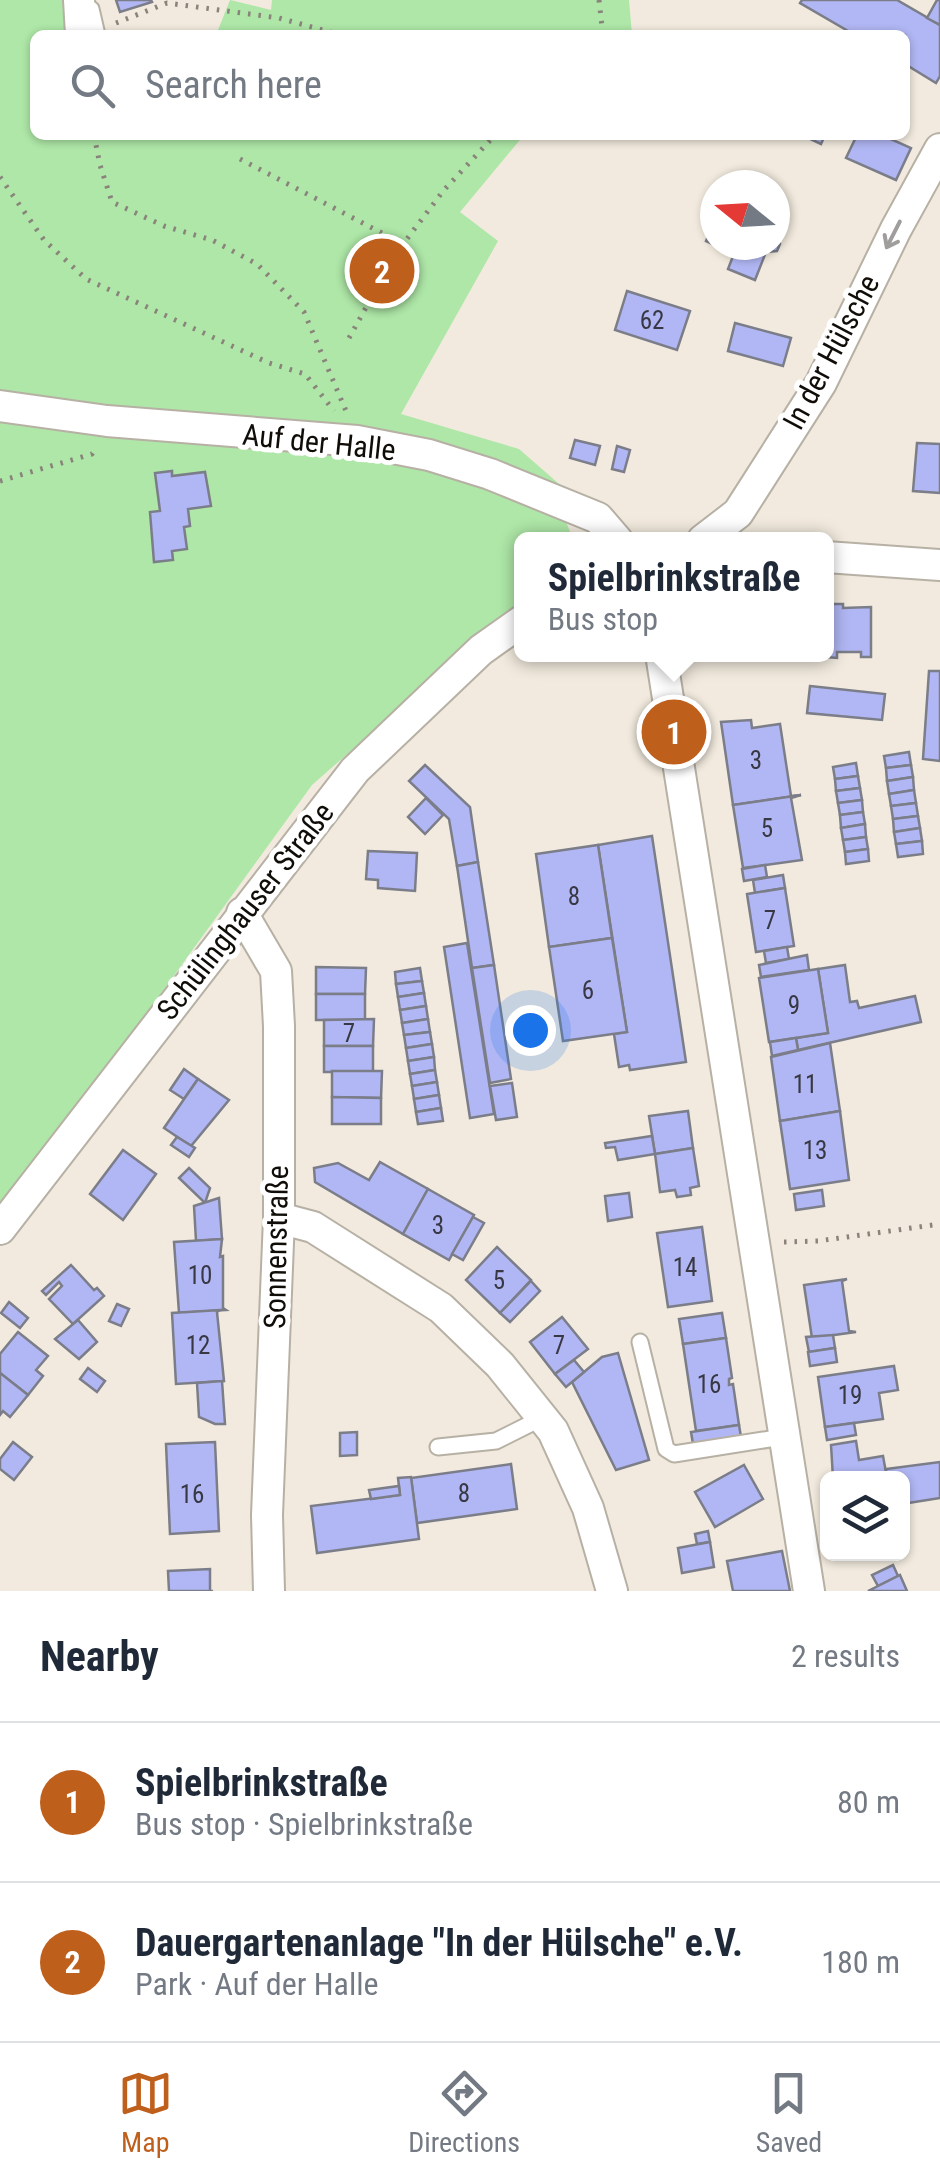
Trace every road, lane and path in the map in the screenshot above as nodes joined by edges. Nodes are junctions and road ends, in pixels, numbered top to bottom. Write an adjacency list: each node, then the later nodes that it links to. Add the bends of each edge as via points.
1 (89, 0): 3 (lane)
2 (599, 0): 5 (path)
3 (88, 24): 4 (path, via 122,22 167,3)
4 (323, 30)
5 (603, 30)
6 (95, 140): 15 (path, via 112,202 256,264 304,312)
7 (489, 140): 11 (path)
8 (940, 149): 18 (street, In der Hülsche, one-way to 18, via 821,383 738,513)
9 (240, 159): 11 (path)
10 (0, 177): 15 (path, via 44,240 86,279 305,374)
11 (403, 244): 12 (path)
12 (349, 338)
13 (0, 406): 14 (street, Auf der Halle)
14 (107, 421): 15 (street, Auf der Halle); 16 (path, via 92,454)
15 (357, 441): 17 (street, Auf der Halle, via 490,474 598,518)
16 (0, 481)
17 (610, 532)
18 (713, 532)
19 (834, 557): 20 (street)
20 (940, 565)
21 (514, 626): 23 (street, Schülinghauser Straße, via 355,770)
22 (662, 662): 30 (street)
23 (242, 913): 24 (street, Sonnenstraße, via 276,971); 26 (street, Schülinghauser Straße)
24 (279, 1218): 29 (street, via 313,1226 440,1308); 32 (street, Sonnenstraße)
25 (940, 1224): 27 (path)
26 (0, 1229)
27 (818, 1241)
28 (640, 1342): 30 (lane, via 666,1449 674,1454)
29 (542, 1418): 31 (lane, via 496,1442); 33 (street, via 588,1508)
30 (783, 1437): 34 (street)
31 (438, 1448)
32 (269, 1591)
33 (612, 1591)
34 (808, 1591)

